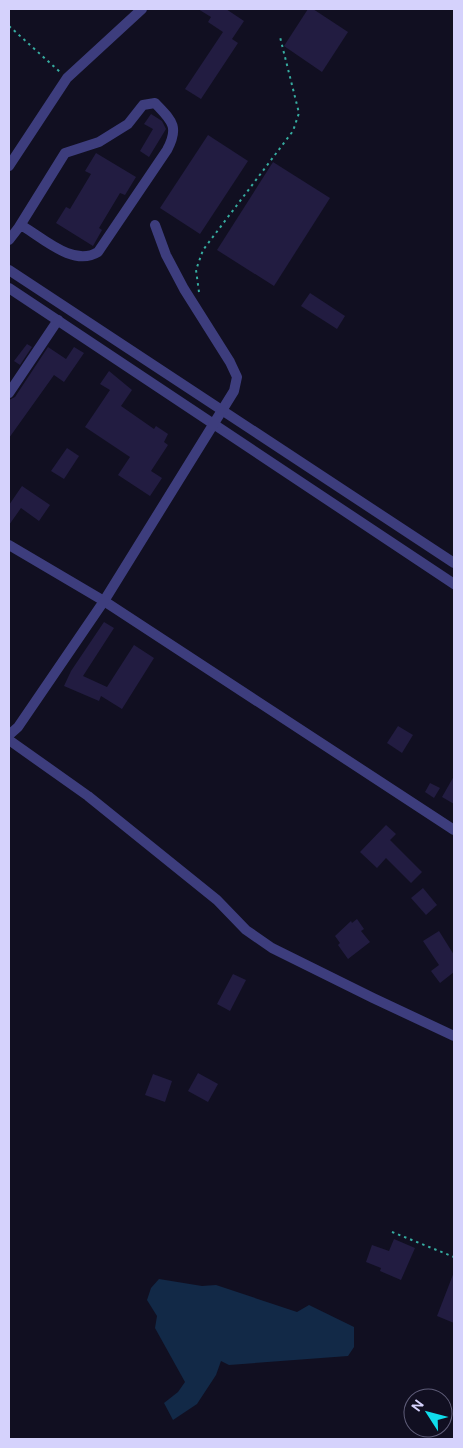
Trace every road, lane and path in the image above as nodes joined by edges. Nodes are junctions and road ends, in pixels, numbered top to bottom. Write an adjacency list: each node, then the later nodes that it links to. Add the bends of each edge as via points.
1 (142, 9): 4 (street)
2 (9, 26): 4 (path)
3 (280, 37): 11 (path, via 299,113 292,131 203,250 196,270)
4 (67, 78): 5 (street)
5 (9, 166)
6 (155, 225): 14 (street, via 184,289 237,377 234,391)
7 (19, 227): 7 (street, via 79,258 98,252 168,150 174,137 171,120 154,103 149,103 143,105 128,124 100,142 66,153); 8 (street)
8 (9, 240)
9 (9, 270): 14 (street)
10 (9, 288): 12 (street)
11 (200, 298)
12 (58, 320): 13 (street); 15 (street)
13 (9, 393)
14 (222, 409): 15 (street); 17 (street)
15 (213, 423): 18 (street); 19 (street)
16 (9, 545): 19 (street)
17 (454, 563)
18 (454, 584)
19 (104, 601): 20 (street); 21 (street)
20 (10, 742): 22 (street, via 88,796 217,900 246,930 272,948)
21 (454, 830)
22 (454, 1036)
23 (392, 1232): 24 (path)
24 (454, 1257)

